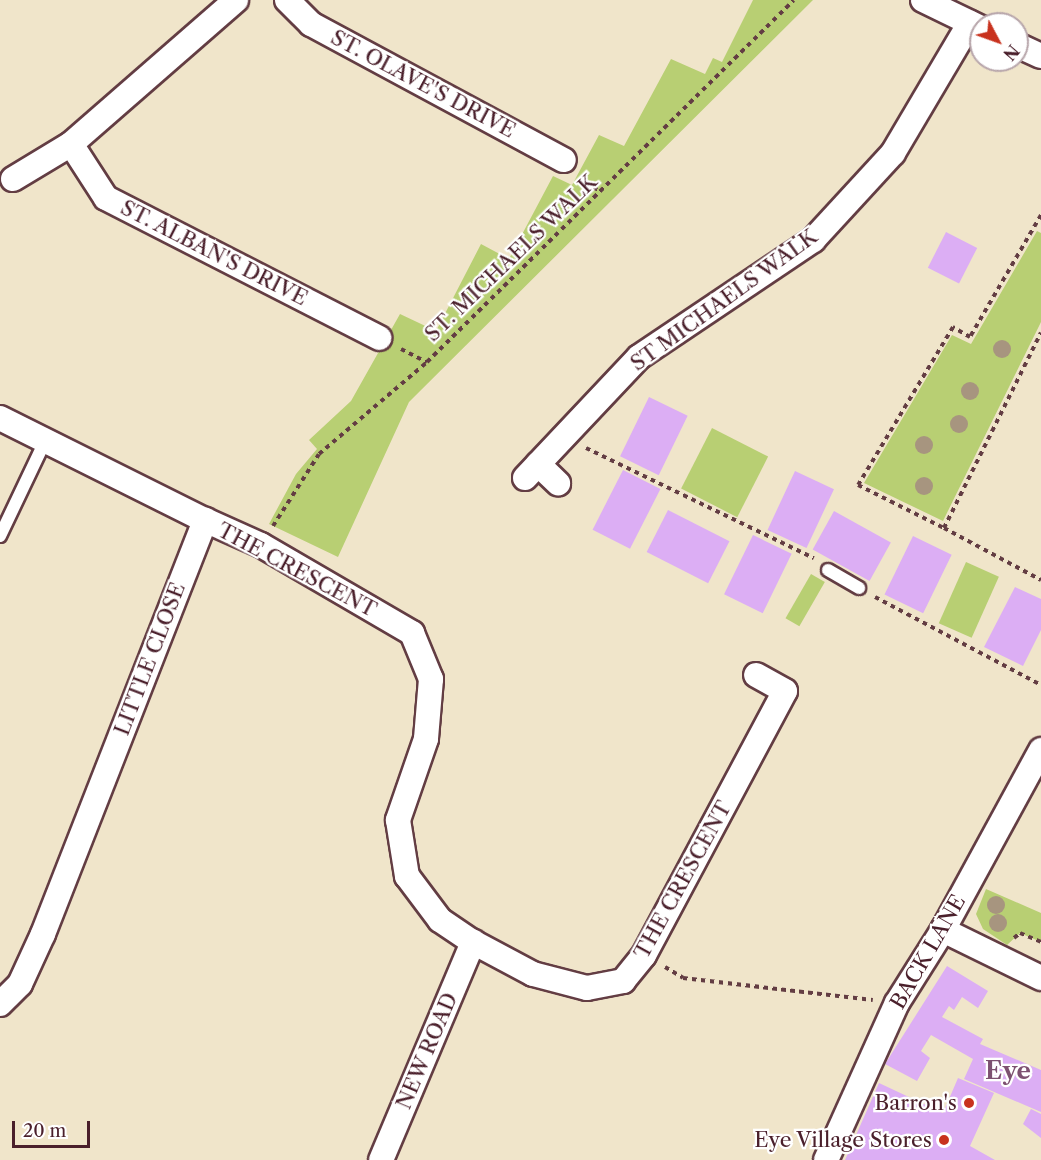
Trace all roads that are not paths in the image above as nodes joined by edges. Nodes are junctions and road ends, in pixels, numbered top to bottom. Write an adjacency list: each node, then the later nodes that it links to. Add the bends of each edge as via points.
1 (236, 0): 6 (street)
2 (287, 0): 7 (street, ST. OLAVE'S DRIVE, via 311,24)
3 (923, 0): 4 (street)
4 (969, 23)
5 (969, 37): 12 (street, ST MICHAELS WALK, via 893,153 813,240 639,357 531,471)
6 (71, 144): 8 (street); 9 (street, ST. ALBAN'S DRIVE, via 106,198)
7 (564, 160)
8 (14, 179)
9 (379, 338)
10 (0, 418): 11 (street)
11 (46, 439): 13 (street); 14 (lane)
12 (558, 483)
13 (205, 520): 20 (street, THE CRESCENT, via 261,545 412,633 431,679 426,739 398,819 407,876 440,920); 22 (street, LITTLE CLOSE, via 42,934 20,984)
14 (0, 536)
15 (825, 566): 16 (lane)
16 (859, 588)
17 (756, 675): 20 (street, THE CRESCENT, via 785,691 644,955 623,981 586,988 533,974)
18 (1041, 750): 19 (street, BACK LANE, via 993,850)
19 (943, 930): 21 (street); 24 (street, BACK LANE, via 897,1003)
20 (473, 942): 23 (street, NEW ROAD)
21 (1041, 978)
22 (0, 1004)
23 (381, 1160)
24 (826, 1160)

